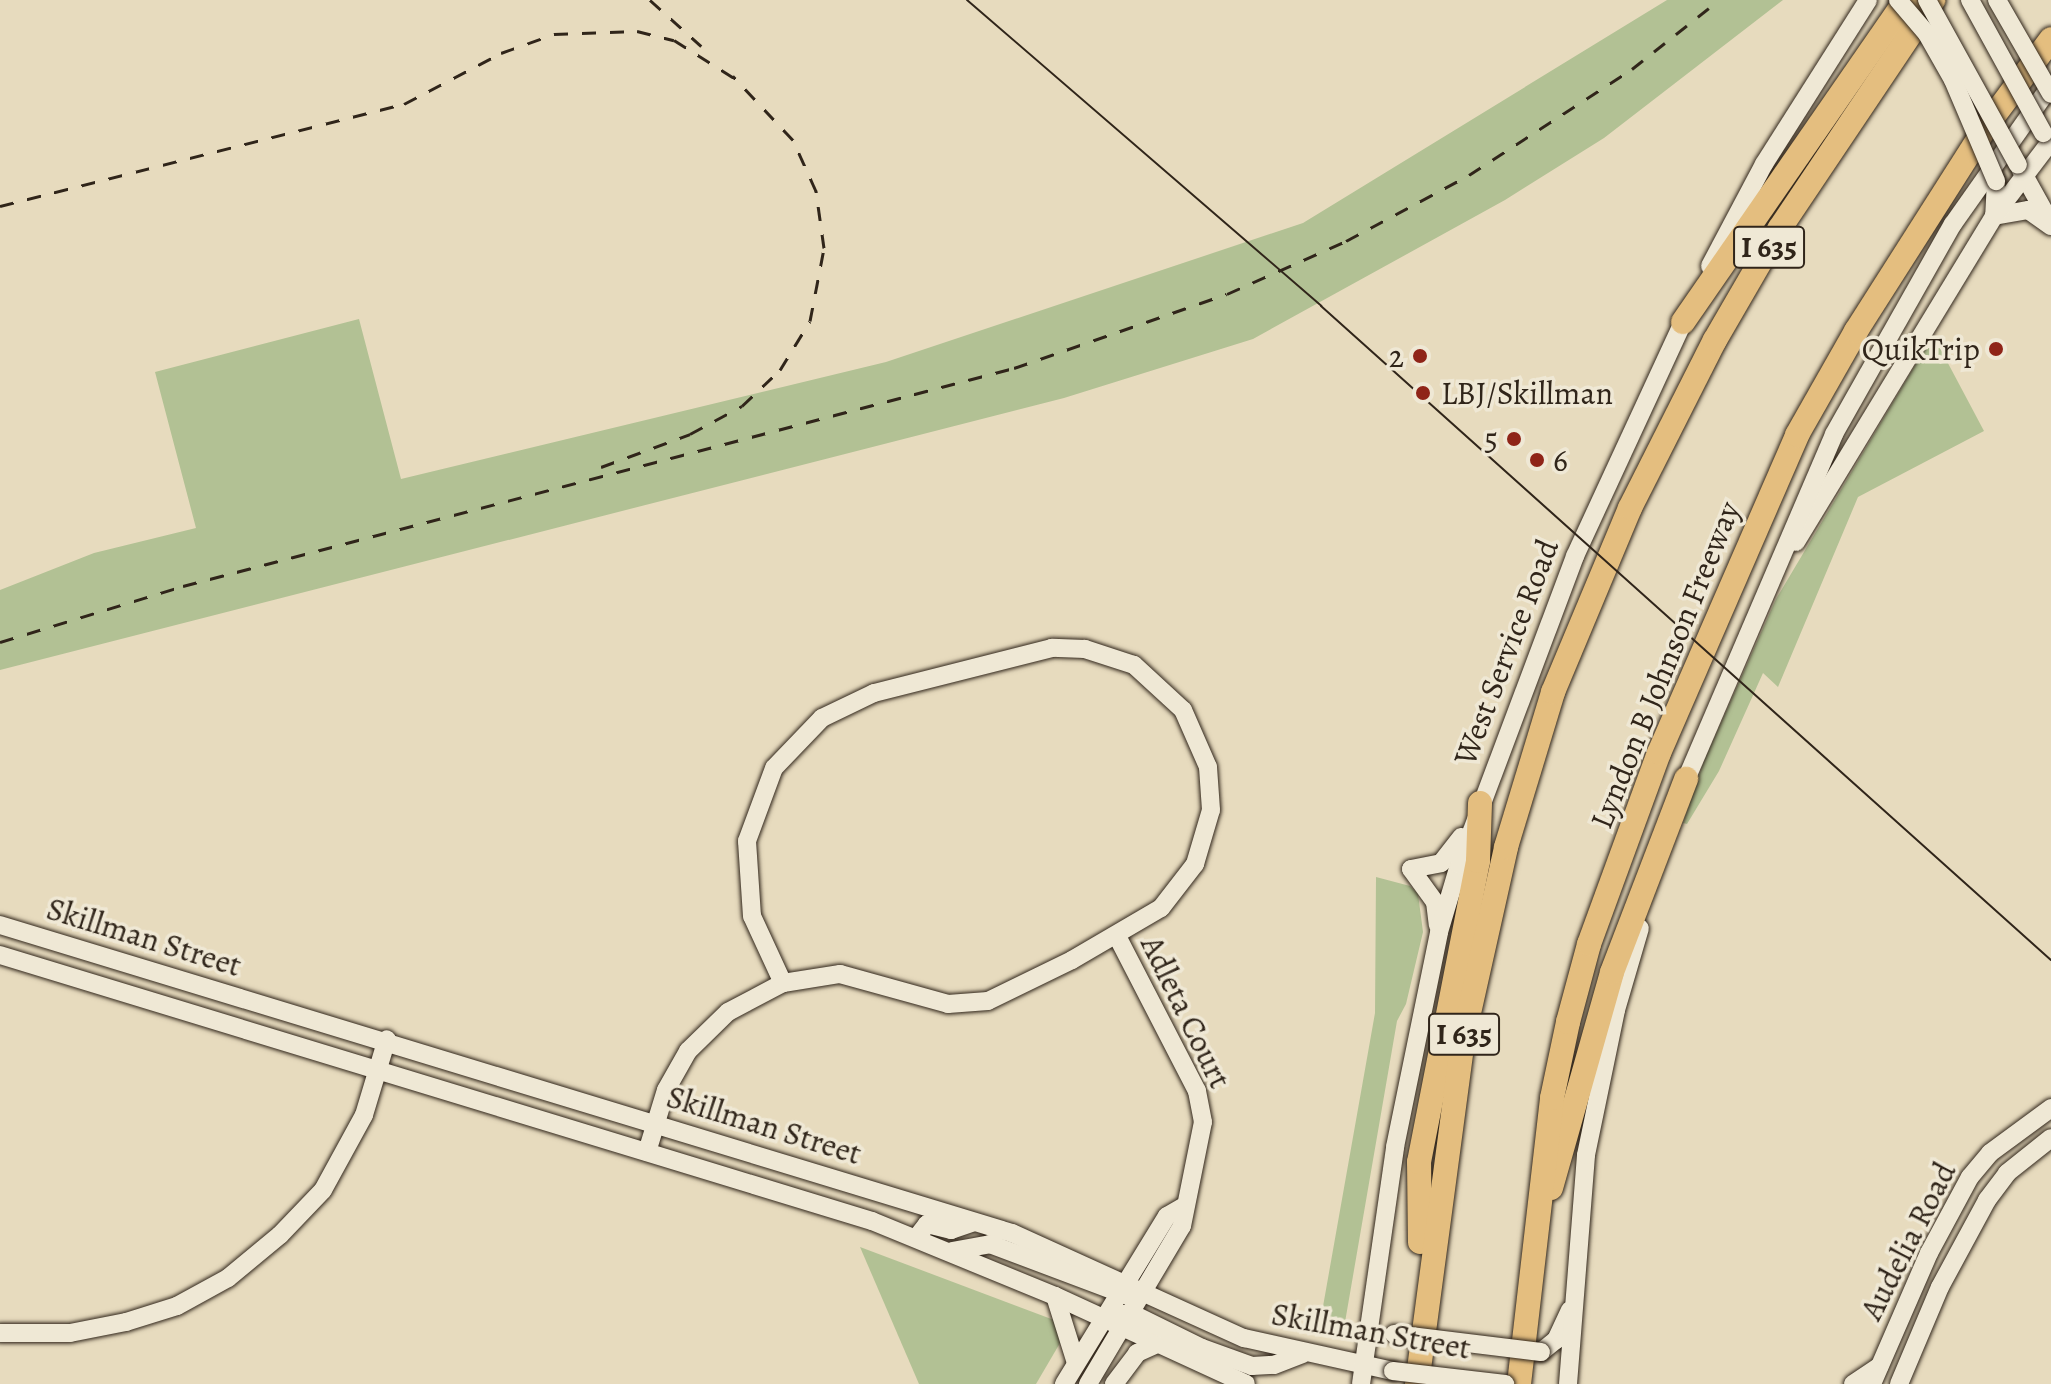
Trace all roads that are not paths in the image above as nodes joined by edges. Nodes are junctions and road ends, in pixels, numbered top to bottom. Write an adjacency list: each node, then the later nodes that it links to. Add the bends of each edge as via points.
1 (1868, 0): 14 (main road, West Service Road, via 1764,164)
2 (1898, 0): 12 (main road, bridge, via 1927,34 1953,80 1996,181)
3 (1906, 0): 14 (highway)
4 (1930, 0): 11 (main road, bridge); 44 (highway, I 635, via 1780,228 1715,340 1630,508 1553,692 1506,847 1463,1040)
5 (1970, 0): 10 (main road, bridge)
6 (1997, 0): 9 (main road, bridge)
7 (2051, 39): 32 (highway, Lyndon B Johnson Freeway, via 1987,125 1856,331 1797,435 1762,511 1659,753 1589,944 1552,1098)
8 (2051, 85): 15 (main road, via 1953,224 1889,335 1834,434)
9 (2051, 94)
10 (2048, 142): 11 (main road)
11 (2022, 170): 12 (main road); 13 (main road)
12 (1994, 216): 13 (main road, via 2028,210); 15 (main road)
13 (2051, 225)
14 (1683, 322): 17 (main road, West Service Road, via 1575,556)
15 (1768, 589): 16 (main road)
16 (1686, 779): 32 (highway, via 1612,972 1588,1046 1561,1166); 40 (main road, via 1623,984 1598,1090 1586,1155)
17 (1480, 803): 19 (main road, West Service Road); 19 (main road, via 1453,852 1441,863 1411,869 1435,902); 44 (highway, via 1478,861 1419,1162)
18 (0, 925): 22 (main road, Skillman Street)
19 (1439, 932): 38 (main road, West Service Road, via 1395,1147)
20 (1117, 936): 23 (main road, via 1003,995 966,1004 931,1000 840,974); 23 (main road, via 1161,908 1195,864 1211,810 1204,753 1183,710 1134,665 1085,649 1035,650 856,699 822,718 783,756 758,800 745,857 752,916); 31 (main road, Adleta Court, via 1197,1091 1201,1149)
21 (0, 955): 24 (main road, Skillman Street)
22 (103, 957): 24 (main road); 25 (main road, Skillman Street)
23 (783, 983): 28 (main road, via 728,1012 699,1038 679,1064)
24 (94, 985): 26 (main road, Skillman Street)
25 (387, 1039): 26 (main road); 28 (main road, Skillman Street)
26 (379, 1070): 30 (main road, Skillman Street); 43 (main road, via 351,1143 323,1190 228,1278 177,1306 126,1322 70,1333)
27 (2051, 1108): 48 (main road, Audelia Road, via 1990,1153 1970,1177 1929,1253)
28 (655, 1123): 30 (main road); 33 (main road, Skillman Street)
29 (2051, 1138): 60 (main road, Audelia Road, via 2015,1165 1987,1200 1940,1287)
30 (647, 1152): 34 (main road, Skillman Street)
31 (1184, 1206): 36 (main road, Adleta Court, via 1167,1216); 37 (main road, Adleta Court, via 1182,1226)
32 (1540, 1212): 56 (highway, Lyndon B Johnson Freeway)
33 (974, 1222): 34 (main road, via 951,1230 927,1224); 36 (main road, Skillman Street)
34 (917, 1237): 35 (main road, Skillman Street)
35 (952, 1251): 36 (main road, via 990,1244); 39 (main road, Skillman Street)
36 (1122, 1289): 37 (main road, Skillman Street); 41 (main road)
37 (1146, 1292): 42 (main road); 46 (main road, Skillman Street, via 1244,1338)
38 (1373, 1292): 40 (main road, bridge, via 1379,1316 1394,1334 1541,1352 1556,1340); 49 (main road, West Service Road)
39 (1055, 1296): 41 (main road, Skillman Street); 47 (main road)
40 (1575, 1301): 57 (main road)
41 (1104, 1319): 42 (main road, Skillman Street); 47 (main road)
42 (1128, 1321): 45 (main road, Skillman Street); 46 (main road, via 1243,1364 1274,1365); 51 (main road)
43 (0, 1333)
44 (1421, 1343): 54 (highway, I 635)
45 (1155, 1345): 52 (main road, via 1137,1353); 53 (main road, Skillman Street)
46 (1303, 1354): 49 (main road, Skillman Street)
47 (1076, 1363): 50 (main road)
48 (1880, 1366): 58 (main road); 59 (main road, Audelia Road)
49 (1362, 1375): 55 (main road, Skillman Street, bridge, via 1393,1371)
50 (1064, 1384)
51 (1088, 1384)
52 (1114, 1384)
53 (1246, 1384)
54 (1417, 1384)
55 (1505, 1384)
56 (1519, 1384)
57 (1568, 1384)
58 (1853, 1384)
59 (1872, 1384)
60 (1899, 1384)

